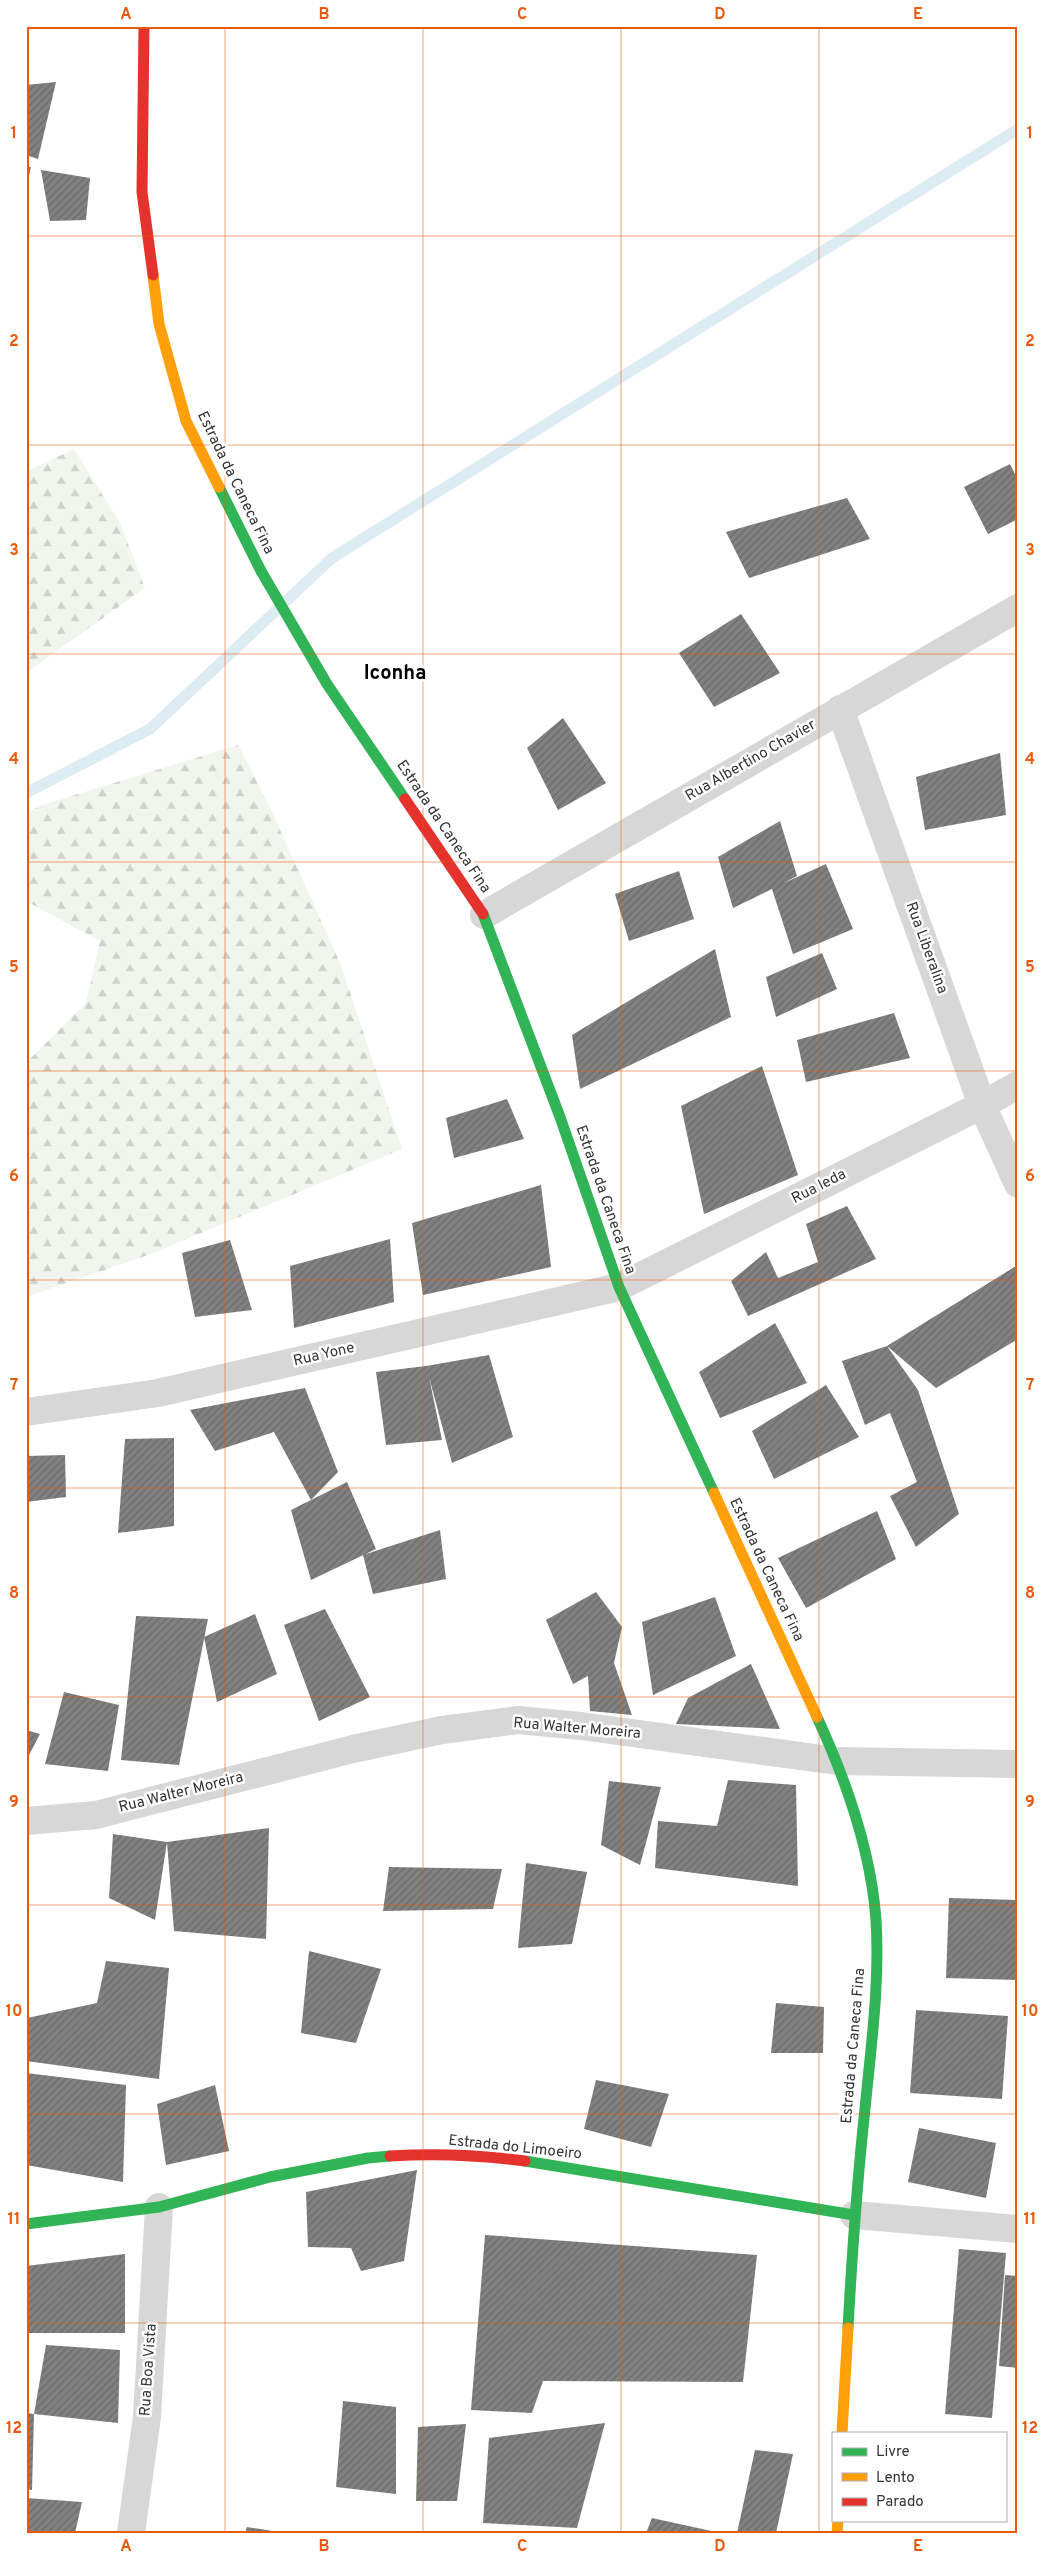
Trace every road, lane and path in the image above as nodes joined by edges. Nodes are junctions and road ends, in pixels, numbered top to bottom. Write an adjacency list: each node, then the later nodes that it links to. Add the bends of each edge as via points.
1 (144, 26): 4 (street, Estrada da Caneca Fina, via 142,192 159,324 186,421 261,571 327,684)
2 (1018, 608): 3 (street, Rua Albertino Chavier)
3 (840, 709): 4 (street, Rua Albertino Chavier); 6 (street, Rua Liberalina)
4 (484, 915): 8 (street, Estrada da Caneca Fina)
5 (1018, 1085): 6 (street, Rua Ieda)
6 (982, 1105): 7 (street, Rua Liberalina); 8 (street, Rua Ieda)
7 (1018, 1184)
8 (619, 1287): 9 (street, Rua Yone, via 158,1393); 10 (street, Estrada da Caneca Fina)
9 (26, 1412)
10 (837, 1761): 11 (street, Rua Walter Moreira); 12 (street, Rua Walter Moreira, via 519,1720 442,1730 353,1749 96,1815); 14 (street, Estrada da Caneca Fina, via 866,1858 876,1919 876,1994)
11 (1018, 1764)
12 (26, 1821)
13 (159, 2207): 14 (street, Estrada do Limoeiro, via 270,2177 368,2158 425,2154 493,2157 567,2167); 15 (street, Estrada do Limoeiro); 18 (street, Rua Boa Vista, via 147,2417)
14 (854, 2216): 16 (street); 17 (street, Estrada da Caneca Fina)
15 (26, 2224)
16 (1018, 2229)
17 (842, 2432)
18 (131, 2533)

